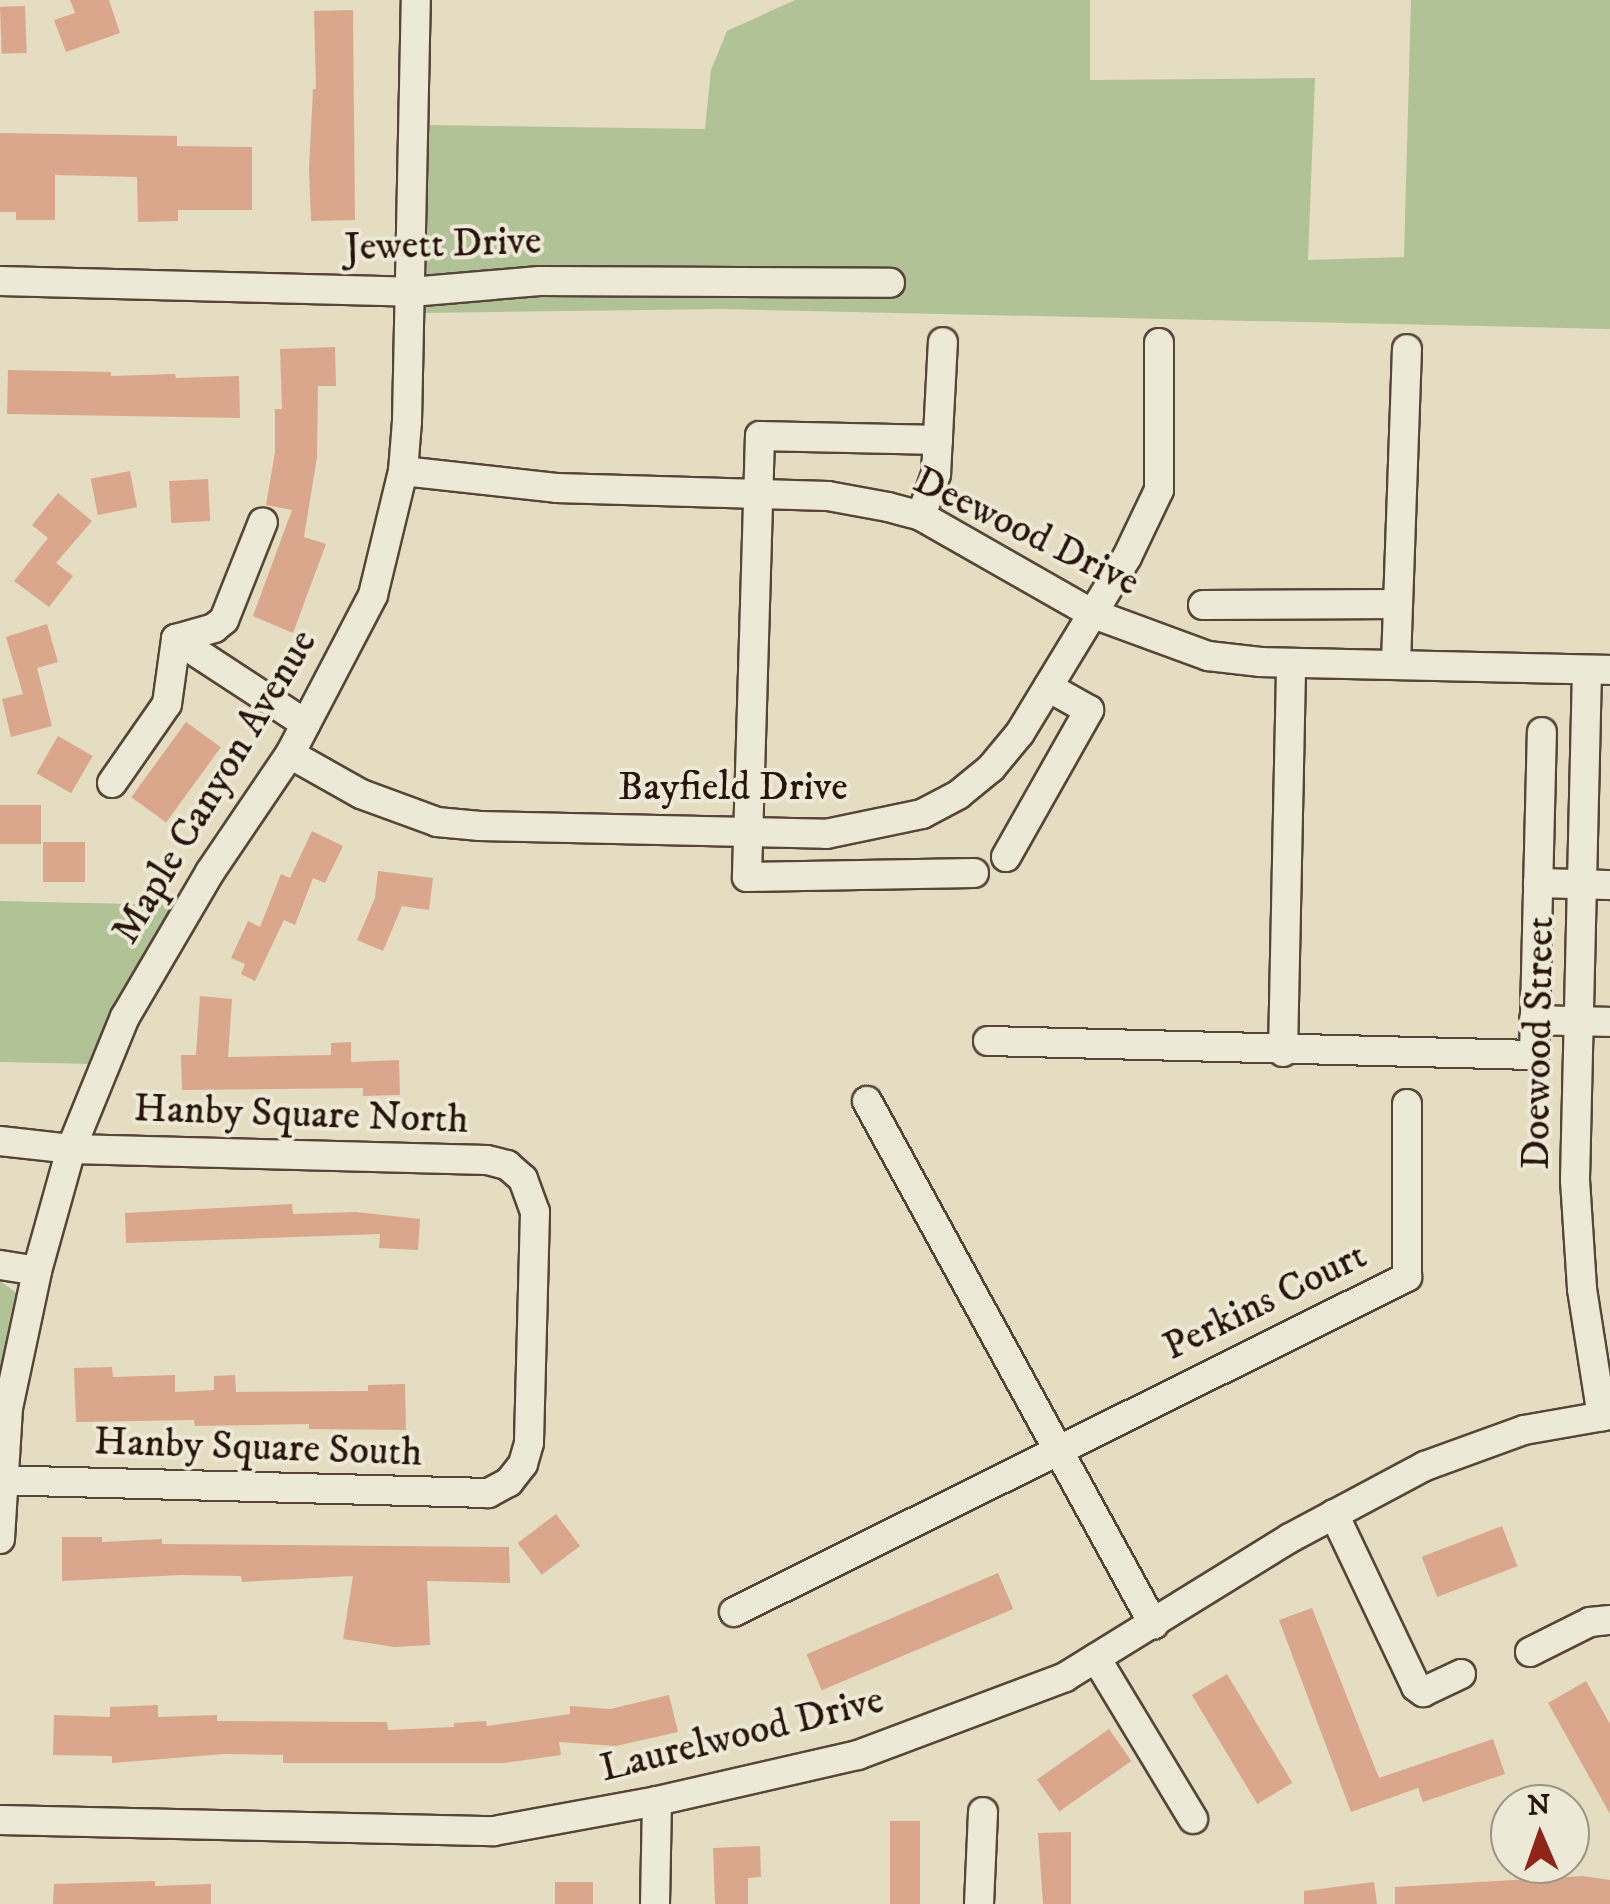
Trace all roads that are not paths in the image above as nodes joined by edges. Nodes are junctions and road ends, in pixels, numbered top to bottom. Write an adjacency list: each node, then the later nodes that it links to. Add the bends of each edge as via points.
1 (416, 0): 4 (street, Maple Canyon Avenue)
2 (0, 281): 4 (street, Jewett Drive)
3 (890, 283): 4 (street, Jewett Drive, via 540,281)
4 (411, 292): 9 (street, Maple Canyon Avenue)
5 (942, 342): 8 (street)
6 (1159, 343): 15 (street, Bayfield Drive, via 1159,490)
7 (1407, 349): 13 (street)
8 (938, 440): 10 (street, via 760,436); 11 (street, via 936,474)
9 (403, 471): 10 (street, Deewood Drive, via 556,488); 21 (street, Maple Canyon Avenue, via 373,594)
10 (758, 492): 11 (street, Deewood Drive, via 828,496); 25 (street)
11 (921, 516): 15 (street, Deewood Drive)
12 (262, 522): 16 (street, via 224,620)
13 (1398, 604): 14 (street); 18 (street)
14 (1203, 605)
15 (1091, 613): 17 (street, Deewood Drive, via 1208,656); 20 (street, Bayfield Drive)
16 (176, 639): 21 (street); 24 (street, via 167,704)
17 (1291, 663): 18 (street, Deewood Drive); 34 (street)
18 (1396, 663): 19 (street, Deewood Drive)
19 (1598, 670): 29 (street, Doewood Street)
20 (1048, 687): 25 (street, Bayfield Drive, via 990,768 922,814 826,834); 26 (street, via 1089,710)
21 (306, 724): 23 (street, Maple Canyon Avenue)
22 (1542, 732): 28 (street)
23 (290, 754): 25 (street, Bayfield Drive, via 361,794 437,822); 38 (street, Maple Canyon Avenue, via 210,872 125,1017)
24 (112, 783)
25 (748, 832): 27 (street, via 747,877)
26 (1006, 857)
27 (974, 872)
28 (1538, 884): 29 (street); 30 (street)
29 (1596, 885): 31 (street, Doewood Street)
30 (1534, 1020): 31 (street); 34 (street, via 1534,1056)
31 (1579, 1021): 32 (street); 41 (street, Doewood Street, via 1575,1180 1582,1289)
32 (1610, 1022)
33 (988, 1042): 34 (street)
34 (1283, 1052)
35 (867, 1102): 42 (street)
36 (1408, 1104): 42 (street, Perkins Court, via 1407,1277)
37 (0, 1141): 38 (street, Hanby Square North)
38 (71, 1149): 40 (street, Maple Canyon Avenue); 44 (street, Hanby Square North, via 507,1165 522,1179 535,1212 528,1443)
39 (0, 1264): 40 (street)
40 (37, 1271): 43 (street, Maple Canyon Avenue, via 8,1408)
41 (1606, 1416): 45 (street, Laurelwood Drive, via 1468,1447)
42 (1058, 1450): 47 (street, Perkins Court); 49 (street)
43 (2, 1480): 44 (street, Hanby Square South, via 465,1493 488,1493); 46 (street, Maple Canyon Avenue)
44 (509, 1482)
45 (1334, 1514): 49 (street, Laurelwood Drive); 52 (street, via 1416,1687 1423,1692)
46 (0, 1539)
47 (734, 1612)
48 (1610, 1620): 50 (street, via 1564,1632)
49 (1154, 1625): 51 (street, Laurelwood Drive)
50 (1530, 1652)
51 (1096, 1658): 53 (street, Laurelwood Drive, via 858,1756); 55 (street)
52 (1461, 1674)
53 (657, 1802): 56 (street, Laurelwood Drive, via 494,1831); 57 (street)
54 (983, 1812): 58 (street)
55 (1194, 1819)
56 (0, 1820)
57 (655, 1904)
58 (979, 1904)

